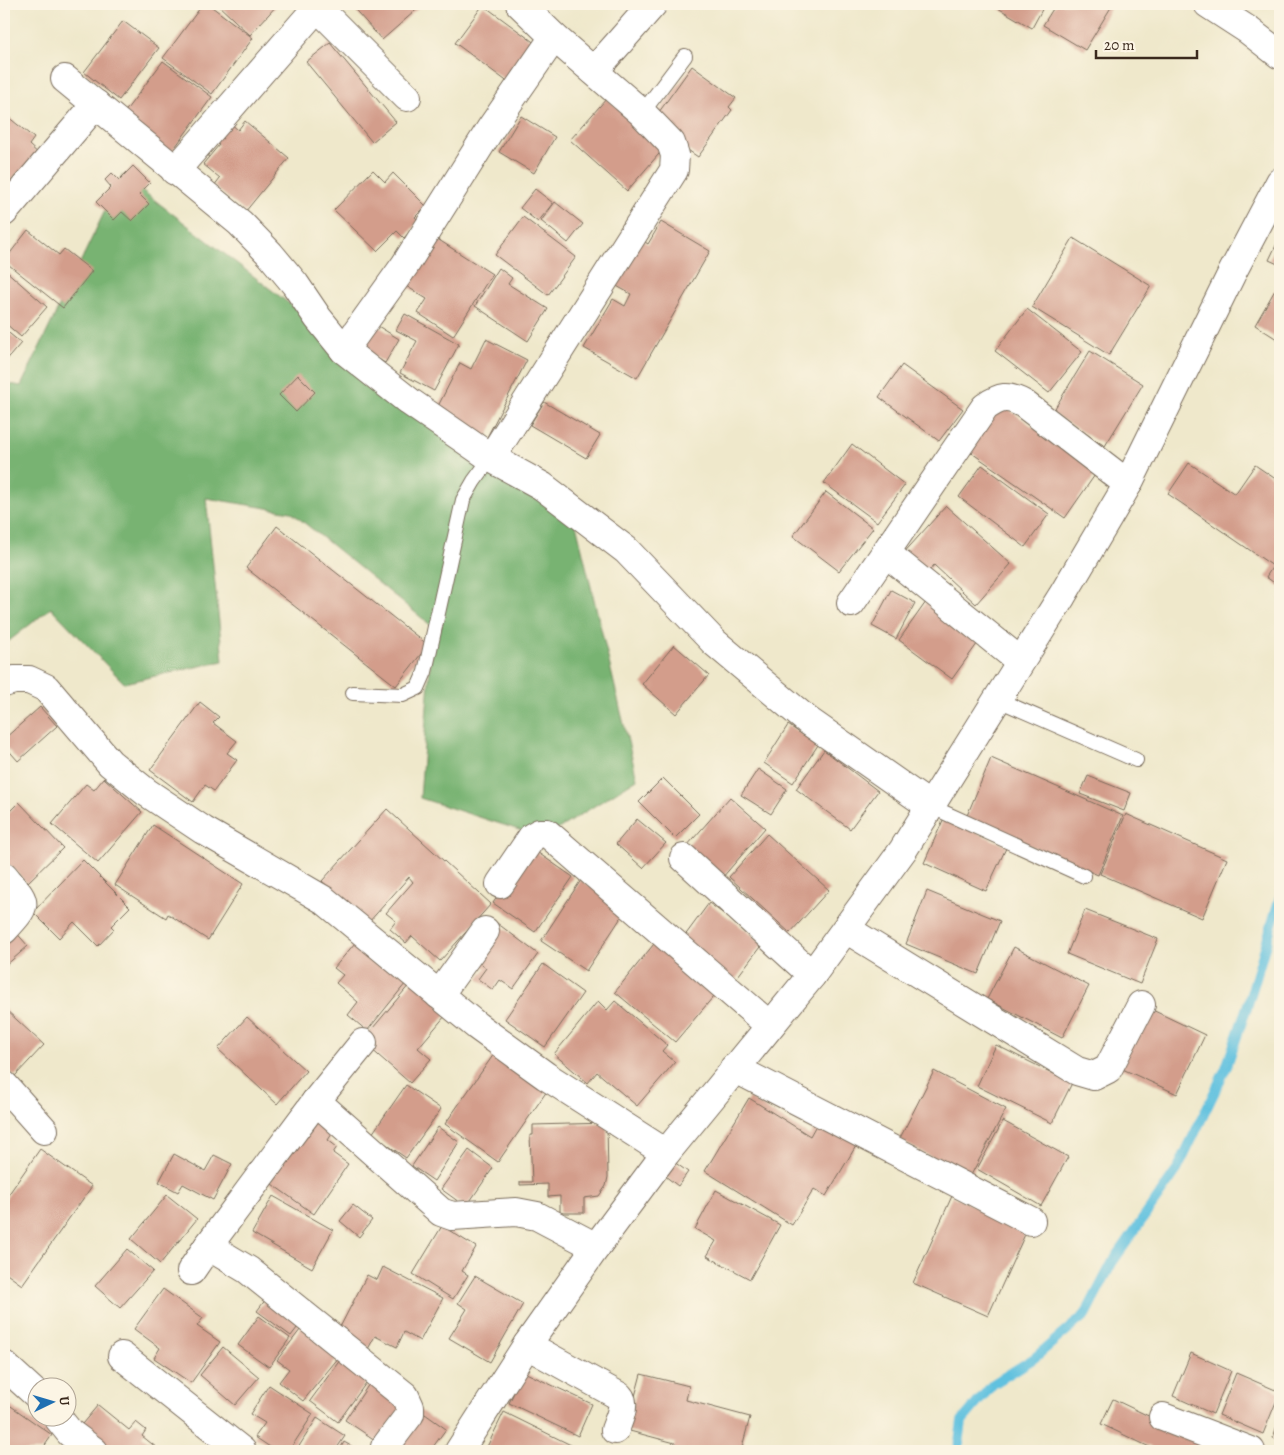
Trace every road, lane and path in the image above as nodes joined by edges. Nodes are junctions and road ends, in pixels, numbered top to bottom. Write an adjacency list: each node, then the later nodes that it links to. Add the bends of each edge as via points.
1 (520, 4): 5 (street)
2 (653, 4): 8 (street)
3 (1208, 4): 6 (street)
4 (318, 5): 10 (street); 13 (street)
5 (554, 36): 8 (street); 16 (street, via 491,128 405,265)
6 (1280, 55)
7 (685, 56): 12 (lane)
8 (594, 71): 12 (street)
9 (65, 79): 11 (street)
10 (407, 97)
11 (96, 104): 13 (street); 15 (street)
12 (642, 114): 17 (street, via 671,143 675,156 674,170)
13 (175, 171): 16 (street, via 240,223 270,254)
14 (1280, 182): 18 (street)
15 (4, 212)
16 (344, 350): 17 (street, via 410,402)
17 (491, 458): 23 (lane, via 463,500 425,672 418,688 403,695); 26 (street, via 542,486 626,550 728,654 807,720)
18 (1128, 484): 19 (street, via 1024,404 1004,397 985,406); 21 (street)
19 (886, 553): 20 (street); 21 (street)
20 (851, 603)
21 (1020, 661): 24 (street)
22 (4, 683): 35 (street, via 29,680 46,688 110,763 146,792 203,830 324,900)
23 (354, 693)
24 (996, 698): 25 (lane); 26 (street)
25 (1136, 760)
26 (930, 806): 29 (lane); 31 (street)
27 (684, 858): 34 (street)
28 (4, 876): 32 (street, via 23,899 24,906)
29 (1084, 876)
30 (500, 884): 37 (street, via 532,837 547,833)
31 (846, 929): 34 (street); 36 (street, via 1077,1071 1094,1076 1108,1069)
32 (4, 930)
33 (485, 931): 35 (street)
34 (812, 975): 37 (street)
35 (439, 995): 43 (street, via 546,1076)
36 (1141, 1005)
37 (770, 1025): 39 (street)
38 (363, 1043): 41 (street)
39 (734, 1068): 43 (street); 44 (street)
40 (4, 1085): 42 (street)
41 (316, 1101): 45 (street); 46 (street, via 441,1212 452,1216 516,1212 537,1216)
42 (44, 1130)
43 (666, 1153): 46 (street)
44 (1031, 1221)
45 (208, 1246): 47 (street); 57 (street, via 248,1270 405,1396 410,1414)
46 (596, 1247): 48 (street)
47 (191, 1271)
48 (527, 1346): 53 (street, via 619,1396 623,1404); 58 (street)
49 (122, 1356): 56 (street)
50 (4, 1365): 51 (street)
51 (28, 1387)
52 (1162, 1417): 59 (street)
53 (615, 1430)
54 (62, 1434): 55 (street)
55 (94, 1451)
56 (242, 1451)
57 (384, 1451)
58 (459, 1451)
59 (1251, 1451)

